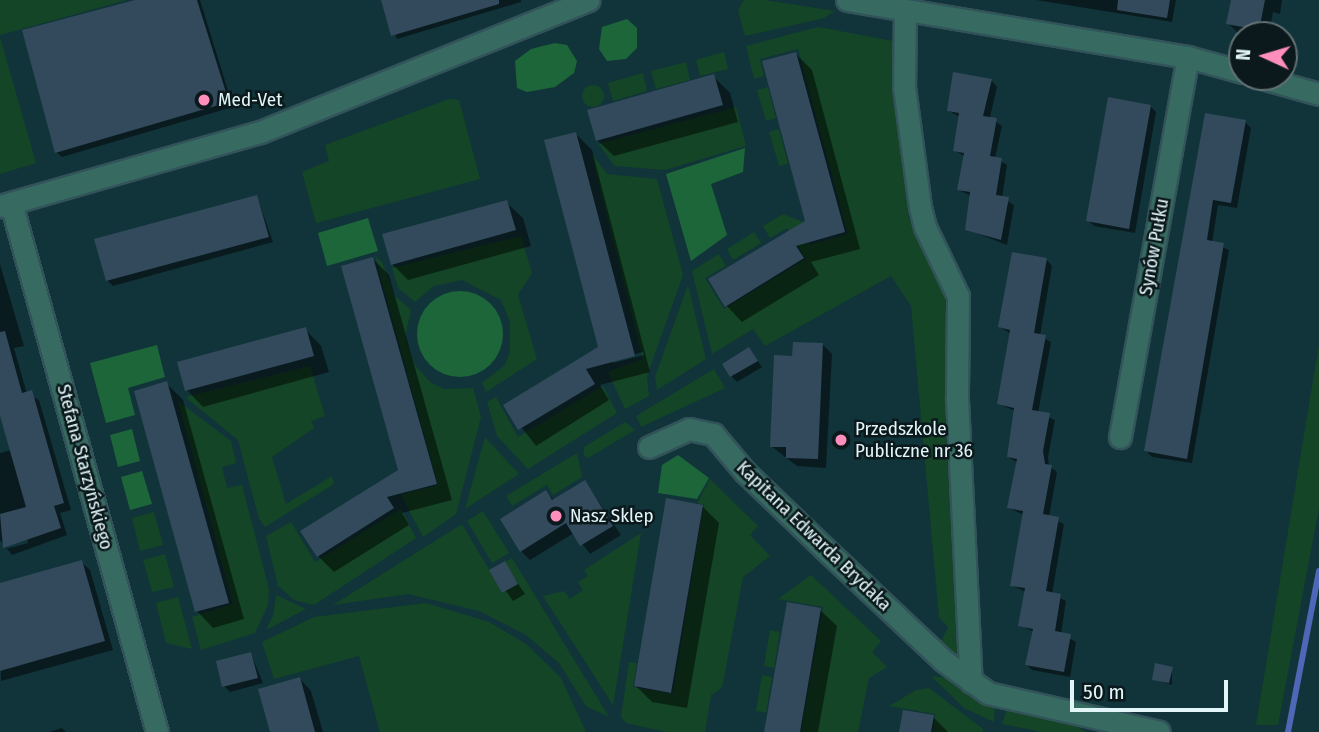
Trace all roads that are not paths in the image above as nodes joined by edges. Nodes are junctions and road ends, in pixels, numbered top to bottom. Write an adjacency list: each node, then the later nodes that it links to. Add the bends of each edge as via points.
1 (589, 0): 8 (street, via 260,132)
2 (847, 0): 3 (street)
3 (905, 10): 4 (street); 11 (street, via 904,87 920,207 958,296 958,414)
4 (1188, 57): 5 (street); 9 (street, Synów Pułku)
5 (1228, 68)
6 (1298, 88): 7 (street)
7 (1319, 94)
8 (6, 205): 13 (street, Stefana Starzyńskiego)
9 (1121, 437)
10 (649, 447): 11 (street, Kapitana Edwarda Brydaka, via 690,429 713,434 745,472)
11 (971, 682): 12 (street, Kapitana Edwarda Brydaka, via 1005,701)
12 (1116, 728): 14 (street, Kapitana Edwarda Brydaka)
13 (157, 732)
14 (1159, 732)

